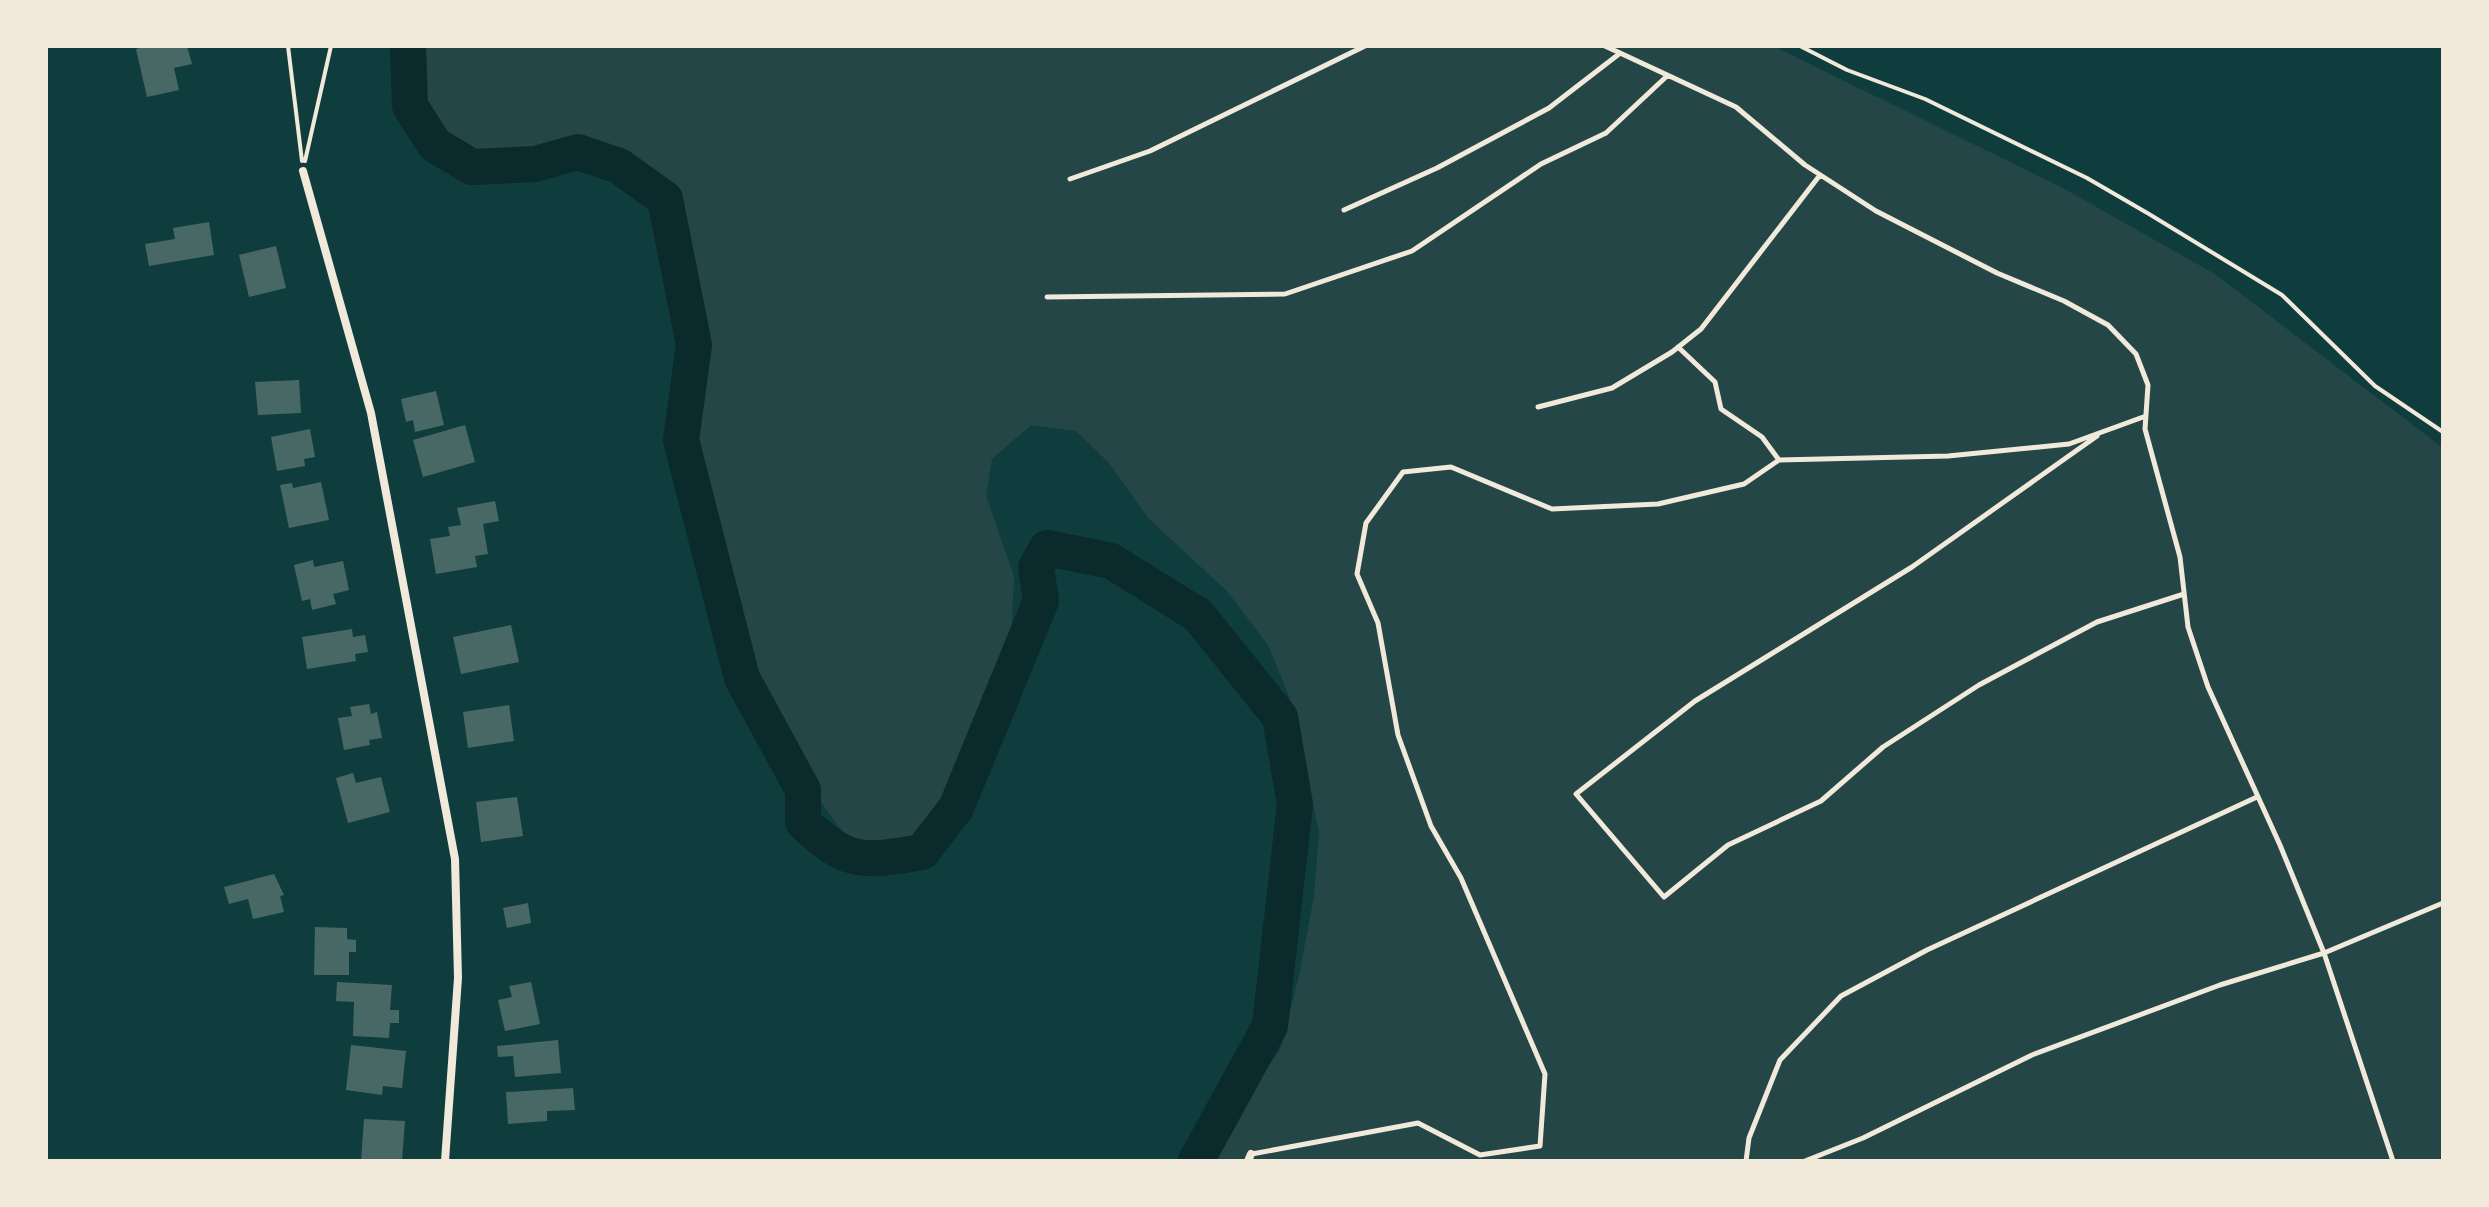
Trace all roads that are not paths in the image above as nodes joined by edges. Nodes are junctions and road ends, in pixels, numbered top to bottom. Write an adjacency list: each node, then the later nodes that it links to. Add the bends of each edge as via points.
1 (1365, 46): 7 (lane, via 1150,151)
2 (1605, 46): 3 (lane)
3 (1619, 54): 4 (lane); 8 (lane, via 1549,108)
4 (1667, 76): 6 (lane, via 1736,107); 9 (lane, via 1606,133 1541,164 1412,251 1285,294)
5 (303, 171): 20 (street, via 371,413 455,859 458,978)
6 (1820, 175): 10 (lane, via 1701,329); 12 (lane, via 1876,211 2108,325 2136,354 2148,385)
7 (1070, 179)
8 (1344, 210)
9 (1047, 297)
10 (1678, 347): 11 (lane, via 1612,388); 14 (lane, via 1715,382 1721,409 1762,437)
11 (1538, 407)
12 (2146, 416): 13 (lane); 15 (lane)
13 (2097, 436): 14 (lane, via 2069,444 1948,456); 15 (lane, via 1912,567 1695,701 1576,794 1664,897 1728,845 1821,801 1883,747 1979,685 2097,622)
14 (1779, 460): 19 (lane, via 1744,484 1658,504 1552,509 1451,467 1403,472 1366,523 1357,574 1378,623 1398,735 1431,826 1461,878 1545,1074 1540,1146 1480,1155 1418,1123)
15 (2184, 594): 16 (lane, via 2188,627 2208,687)
16 (2257, 797): 18 (lane); 21 (lane, via 1927,950 1841,996 1780,1060 1749,1138)
17 (2443, 903): 18 (lane)
18 (2324, 953): 22 (lane, via 2220,985 2032,1055); 23 (lane)
19 (1249, 1158)
20 (445, 1161)
21 (1746, 1161)
22 (1805, 1161)
23 (2393, 1161)

